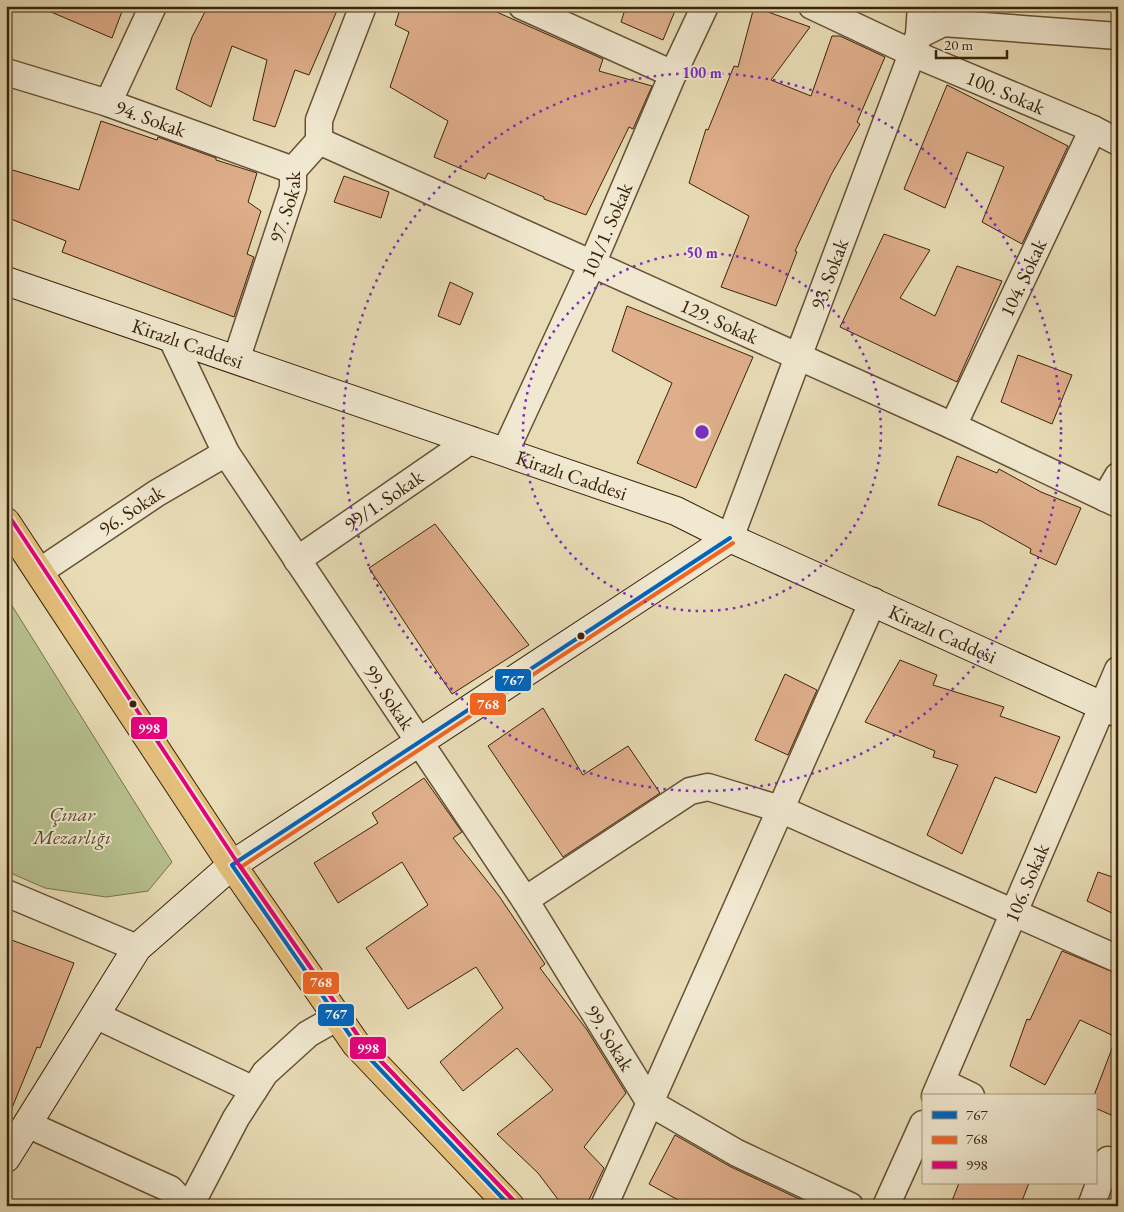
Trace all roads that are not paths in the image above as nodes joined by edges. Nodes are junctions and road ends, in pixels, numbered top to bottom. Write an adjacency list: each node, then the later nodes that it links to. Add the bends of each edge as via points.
1 (153, 6): 11 (street)
2 (363, 6): 13 (street, via 318,120)
3 (522, 6): 10 (street)
4 (704, 6): 10 (street, 101/1. Sokak)
5 (812, 6): 8 (street, 100. Sokak)
6 (921, 6): 8 (street, 93. Sokak)
7 (1118, 36): 8 (street, via 943,22)
8 (916, 44): 12 (street, 100. Sokak); 19 (street, 93. Sokak)
9 (6, 72): 11 (street, 94. Sokak)
10 (673, 74): 16 (street, 101/1. Sokak)
11 (108, 103): 15 (street, 94. Sokak)
12 (1093, 129): 14 (street, 100. Sokak); 21 (street, 104. Sokak)
13 (318, 141): 15 (street, 97. Sokak); 16 (street, 129. Sokak)
14 (1118, 142)
15 (293, 170): 20 (street, 97. Sokak, via 293,188)
16 (592, 264): 19 (street, 129. Sokak); 23 (street, 101/1. Sokak)
17 (6, 281): 18 (main road, Kirazlı Caddesi)
18 (171, 337): 20 (main road, Kirazlı Caddesi); 24 (street, 99. Sokak)
19 (799, 356): 21 (street, 129. Sokak); 27 (street, 93. Sokak)
20 (236, 360): 22 (main road, Kirazlı Caddesi)
21 (953, 426): 25 (street, 129. Sokak)
22 (472, 440): 23 (main road, Kirazlı Caddesi); 28 (street, 99/1. Sokak)
23 (505, 452): 27 (main road, Kirazlı Caddesi, via 676,510)
24 (226, 453): 28 (street, 99. Sokak); 29 (street, 96. Sokak, via 157,493)
25 (1114, 493)
26 (6, 522): 29 (main road)
27 (730, 538): 30 (main road, Kirazlı Caddesi); 33 (main road)
28 (297, 560): 33 (street, 99. Sokak)
29 (39, 572): 35 (main road)
30 (873, 601): 32 (main road, Kirazlı Caddesi); 34 (street)
31 (1118, 670): 32 (street, 106. Sokak)
32 (1110, 709): 38 (street, 106. Sokak)
33 (419, 742): 35 (main road); 37 (street, 99. Sokak)
34 (780, 809): 37 (street, via 708,787 690,791); 38 (street); 46 (street)
35 (232, 865): 39 (main road); 42 (main road)
36 (6, 893): 39 (street)
37 (525, 900): 46 (street, 99. Sokak)
38 (1012, 913): 40 (street); 43 (street, 106. Sokak)
39 (137, 948): 41 (main road)
40 (1118, 959)
41 (95, 1015): 44 (street); 47 (main road)
42 (338, 1016): 44 (street, via 308,1034 265,1074); 52 (main road, via 356,1044)
43 (938, 1089): 45 (street)
44 (254, 1090): 51 (street)
45 (962, 1094)
46 (650, 1103): 53 (street); 54 (street, via 737,1153)
47 (27, 1124): 49 (main road); 51 (street, via 170,1189)
48 (922, 1126): 55 (street)
49 (6, 1158)
50 (1107, 1159): 56 (street)
51 (188, 1206)
52 (510, 1206)
53 (604, 1206)
54 (850, 1206)
55 (886, 1206)
56 (1091, 1206)

